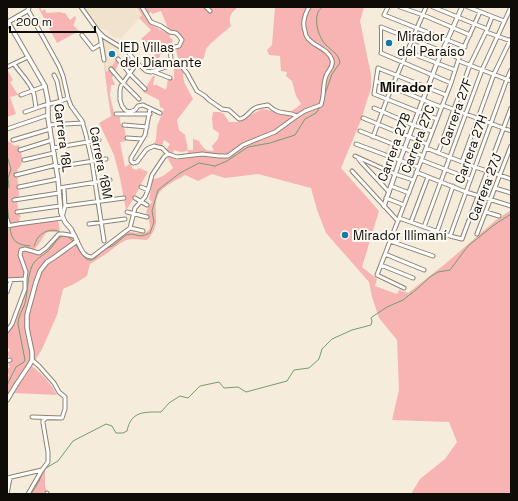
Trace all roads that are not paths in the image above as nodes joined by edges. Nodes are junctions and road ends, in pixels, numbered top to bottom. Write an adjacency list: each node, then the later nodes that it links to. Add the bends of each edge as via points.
1 (81, 7): 25 (street)
2 (142, 7): 46 (street, via 153,23 180,37 182,42 170,51)
3 (206, 7): 14 (street)
4 (309, 7): 94 (street, via 303,26 306,36 331,58 332,65 325,78 321,104)
5 (388, 7): 23 (street, via 384,15)
6 (400, 7): 16 (street)
7 (426, 7): 16 (street)
8 (433, 7): 17 (street)
9 (462, 7): 17 (street, Carrera 27B)
10 (468, 7): 15 (street)
11 (506, 7): 13 (street)
12 (29, 8): 20 (street); 72 (street, Carrera 18M, via 59,66)
13 (510, 8): 19 (street, Carrera 27F)
14 (210, 11)
15 (480, 12): 18 (street); 21 (street, Carrera 27C)
16 (423, 15): 23 (street); 24 (street)
17 (458, 16): 21 (street); 24 (street, Carrera 27B)
18 (492, 17): 19 (street); 26 (street)
19 (504, 21): 29 (street, Carrera 27F)
20 (7, 22): 38 (street, Carrera 18L)
21 (475, 24): 26 (street); 27 (street, Carrera 27C)
22 (381, 27): 30 (street); 37 (street)
23 (417, 28): 30 (street); 31 (street)
24 (453, 28): 27 (street); 31 (street, Carrera 27B)
25 (98, 31): 33 (street); 42 (street, via 127,51)
26 (486, 31): 29 (street); 47 (street)
27 (470, 35): 34 (street, Carrera 27C)
28 (82, 36): 33 (street, via 93,49)
29 (498, 36): 32 (street); 51 (street, Carrera 27F)
30 (413, 40): 35 (street); 36 (street)
31 (447, 40): 34 (street); 35 (street, Carrera 27B)
32 (511, 40): 55 (street)
33 (101, 44): 40 (street)
34 (464, 46): 41 (street, Carrera 27C)
35 (442, 51): 41 (street); 44 (street, Carrera 27B)
36 (408, 52): 43 (street); 44 (street)
37 (381, 53): 43 (street)
38 (28, 57): 45 (street); 65 (street, Carrera 18L)
39 (118, 59): 54 (street)
40 (104, 60)
41 (459, 60): 47 (street); 50 (street, Carrera 27C)
42 (137, 63): 53 (street, via 146,71); 54 (street)
43 (402, 63): 57 (street); 58 (street)
44 (437, 63): 50 (street); 57 (street, Carrera 27B)
45 (14, 64): 48 (street); 69 (street)
46 (172, 65): 53 (street); 94 (street, via 180,66 186,71 197,91 239,119 253,109 268,105 274,111)
47 (470, 65): 51 (street); 83 (street)
48 (7, 68)
49 (111, 69): 64 (street)
50 (455, 70): 63 (street, Carrera 27C)
51 (482, 70): 55 (street); 92 (street, Carrera 27F)
52 (511, 70): 60 (street, Carrera 27H)
53 (152, 71): 59 (street)
54 (130, 74): 64 (street); 68 (street)
55 (494, 74): 60 (street); 96 (street)
56 (54, 75): 76 (street)
57 (432, 75): 63 (street); 67 (street, Carrera 27B)
58 (397, 76): 61 (street, via 378,68); 66 (street); 67 (street)
59 (170, 78)
60 (506, 79): 62 (street); 99 (street, Carrera 27H)
61 (376, 81): 66 (street); 74 (street, via 374,94)
62 (511, 81)
63 (451, 83): 70 (street, Carrera 27C)
64 (123, 84): 73 (street); 84 (street, via 120,90 122,106 129,112)
65 (45, 86): 69 (street); 77 (street, Carrera 18L)
66 (392, 87): 74 (street); 75 (street)
67 (427, 88): 70 (street); 75 (street, Carrera 27B)
68 (145, 89)
69 (33, 91): 71 (street); 79 (street)
70 (446, 95): 78 (street, Carrera 27C)
71 (21, 96)
72 (68, 98): 76 (street); 98 (street, Carrera 18M)
73 (139, 99)
74 (387, 100): 86 (street); 87 (street)
75 (423, 100): 78 (street); 87 (street, Carrera 27B)
76 (61, 101): 77 (street)
77 (48, 104): 79 (street); 93 (street, Carrera 18L)
78 (442, 106): 83 (street); 97 (street, Carrera 27C)
79 (36, 108): 85 (street)
80 (374, 108): 86 (street)
81 (511, 108): 105 (street)
82 (150, 109): 84 (street, via 141,105); 88 (street); 91 (street)
83 (454, 109): 92 (street); 126 (street)
84 (135, 110): 90 (street)
85 (25, 112)
86 (382, 112): 100 (street); 101 (street)
87 (418, 112): 97 (street); 101 (street, Carrera 27B)
88 (160, 113)
89 (116, 114): 90 (street)
90 (136, 114): 91 (street)
91 (150, 114): 104 (street)
92 (466, 114): 96 (street); 129 (street, Carrera 27F)
93 (48, 115): 103 (street, Carrera 18L); 106 (street)
94 (297, 116): 127 (street, via 275,132 243,144 231,154 202,154 177,158)
95 (363, 118): 100 (street)
96 (478, 118): 99 (street); 135 (street)
97 (437, 119): 109 (street, Carrera 27C)
98 (83, 123): 103 (street); 117 (street, Carrera 18M)
99 (491, 123): 105 (street); 137 (street, Carrera 27H)
100 (378, 124): 110 (street); 111 (street)
101 (413, 125): 109 (street); 111 (street, Carrera 27B)
102 (124, 126): 104 (street)
103 (49, 127): 114 (street); 115 (street, Carrera 18L)
104 (147, 127): 113 (street)
105 (504, 128): 108 (street); 141 (street)
106 (7, 129)
107 (360, 131): 110 (street)
108 (511, 131)
109 (432, 132): 119 (street, Carrera 27C)
110 (373, 137): 123 (street)
111 (409, 137): 119 (street); 123 (street, Carrera 27B)
112 (127, 138): 113 (street)
113 (142, 139): 127 (street, via 131,157 133,163 138,162 144,152 154,146 162,148)
114 (13, 140)
115 (52, 140): 121 (street, Carrera 18L); 124 (street)
116 (99, 140): 117 (street)
117 (88, 142): 121 (street); 134 (street, Carrera 18M)
118 (356, 144): 132 (street)
119 (427, 144): 122 (street, Carrera 27C)
120 (511, 146): 145 (street, Carrera 27J)
121 (53, 148): 125 (street, Carrera 18L)
122 (426, 148): 126 (street); 128 (street, Carrera 27C)
123 (404, 149): 128 (street); 132 (street, Carrera 27B)
124 (20, 150)
125 (54, 153): 131 (street); 136 (street, Carrera 18L)
126 (438, 153): 129 (street)
127 (168, 154): 161 (street, via 152,175)
128 (423, 156): 133 (street, Carrera 27C)
129 (450, 157): 135 (street); 139 (street, Carrera 27F)
130 (106, 159): 134 (street)
131 (24, 160)
132 (400, 160): 138 (street); 143 (street, Carrera 27B)
133 (421, 160): 138 (street, Carrera 27C); 139 (street)
134 (92, 162): 136 (street); 152 (street, Carrera 18M)
135 (462, 162): 137 (street)
136 (56, 166): 144 (street); 147 (street, Carrera 18L)
137 (475, 167): 141 (street); 148 (street, Carrera 27H)
138 (418, 168): 142 (street, Carrera 27C)
139 (445, 170): 148 (street); 153 (street, Carrera 27F)
140 (352, 171): 179 (street)
141 (487, 171): 145 (street); 167 (street)
142 (416, 172): 146 (street); 151 (street, Carrera 27C)
143 (395, 174): 151 (street); 154 (street, Carrera 27B); 162 (street, via 357,157)
144 (16, 175)
145 (500, 175): 149 (street); 159 (street, Carrera 27J)
146 (428, 177): 153 (street); 192 (street)
147 (58, 179): 156 (street); 158 (street, Carrera 18L)
148 (470, 179): 163 (street, Carrera 27H)
149 (511, 179)
150 (110, 180): 152 (street)
151 (413, 180): 165 (street, Carrera 27C)
152 (95, 182): 158 (street); 174 (street, Carrera 18M)
153 (440, 182): 155 (street); 195 (street, Carrera 27F)
154 (391, 186): 162 (street, Carrera 27B); 165 (street)
155 (453, 186): 163 (street); 198 (street)
156 (19, 187)
157 (141, 187): 161 (street)
158 (59, 188): 164 (street, Carrera 18L)
159 (495, 188): 166 (street); 172 (street, Carrera 27J)
160 (64, 189): 178 (street)
161 (148, 190): 173 (street)
162 (389, 192): 170 (street, Carrera 27B)
163 (466, 192): 167 (street); 201 (street, Carrera 27H)
164 (59, 193): 171 (street); 177 (street, Carrera 18L)
165 (409, 193): 176 (street, Carrera 27C)
166 (511, 193)
167 (478, 196): 172 (street); 201 (street, via 462,239)
168 (124, 198): 174 (street)
169 (135, 198): 173 (street)
170 (386, 198): 176 (street); 179 (street, Carrera 27B)
171 (14, 200)
172 (490, 200): 180 (street); 183 (street, Carrera 27J)
173 (141, 201): 175 (street); 184 (street)
174 (98, 202): 178 (street); 191 (street, Carrera 18M)
175 (147, 204)
176 (404, 205): 190 (street, Carrera 27C)
177 (60, 206): 181 (street); 187 (street, Carrera 18L)
178 (65, 206): 187 (street)
179 (384, 206): 190 (street)
180 (511, 206)
181 (17, 212)
182 (127, 212): 184 (street)
183 (486, 212): 185 (street); 199 (street, Carrera 27J)
184 (133, 213): 186 (street); 196 (street)
185 (499, 216)
186 (147, 217)
187 (62, 218): 194 (street); 200 (street, Carrera 18L)
188 (7, 219): 194 (street)
189 (124, 219): 191 (street)
190 (398, 220): 192 (street); 203 (street, Carrera 27C)
191 (101, 222): 193 (street); 202 (street, Carrera 18M)
192 (411, 222): 195 (street)
193 (89, 224)
194 (9, 225)
195 (424, 227): 198 (street)
196 (130, 228): 197 (street); 204 (street, Carrera 18L, via 94,256 86,256)
197 (144, 231)
198 (437, 232): 201 (street)
199 (477, 234)
200 (75, 236): 204 (street, Carrera 18L); 210 (street, via 59,234 39,253 21,250 26,272)
201 (450, 236)
202 (104, 241)
203 (390, 241): 205 (street, Carrera 27C); 206 (street)
204 (75, 243): 215 (street, via 49,260 38,274 27,317)
205 (385, 254): 207 (street, Carrera 27C); 208 (street)
206 (433, 256)
207 (381, 265): 209 (street); 212 (street, Carrera 27C, via 377,275)
208 (424, 270)
209 (413, 278)
210 (24, 279): 211 (street); 214 (street, via 24,292)
211 (9, 280): 213 (street)
212 (404, 288)
213 (7, 292)
214 (8, 328)
215 (32, 360): 216 (street); 218 (street, via 65,397 62,418)
216 (7, 400)
217 (32, 417): 218 (street)
218 (46, 417): 219 (street, via 43,423 48,462)
219 (42, 470): 220 (street); 222 (street)
220 (9, 478): 221 (street)
221 (7, 494)
222 (28, 494)

